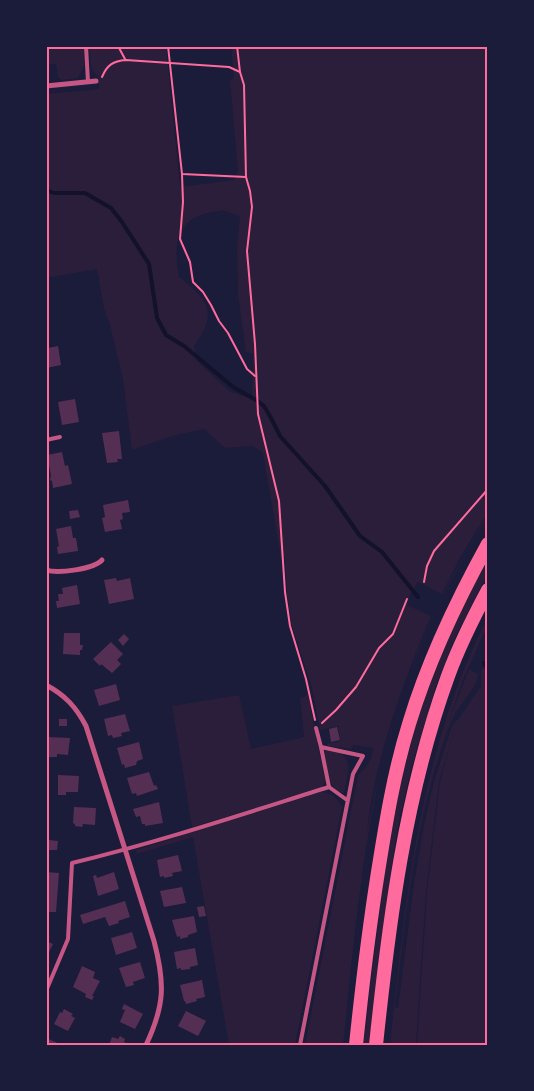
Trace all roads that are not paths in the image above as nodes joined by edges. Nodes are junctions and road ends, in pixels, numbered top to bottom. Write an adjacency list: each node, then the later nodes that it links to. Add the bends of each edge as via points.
1 (86, 46): 3 (lane)
2 (96, 81): 3 (street)
3 (88, 82): 4 (street)
4 (46, 86)
5 (60, 437): 6 (lane)
6 (46, 440)
7 (488, 544): 20 (highway, via 453,611 409,724 386,818)
8 (102, 560): 9 (street, via 92,566 56,573)
9 (46, 570)
10 (488, 590): 21 (highway, via 448,676 417,782 392,915)
11 (46, 685): 16 (street, via 73,705 86,726)
12 (316, 728): 13 (lane)
13 (321, 747): 14 (lane); 15 (lane, via 363,756 353,774)
14 (329, 787): 15 (lane); 16 (lane)
15 (347, 800): 19 (lane)
16 (124, 850): 17 (lane, via 72,863 68,939); 18 (street, via 154,941 161,976 158,1017)
17 (46, 990)
18 (146, 1045)
19 (300, 1045)
20 (356, 1045)
21 (376, 1045)

